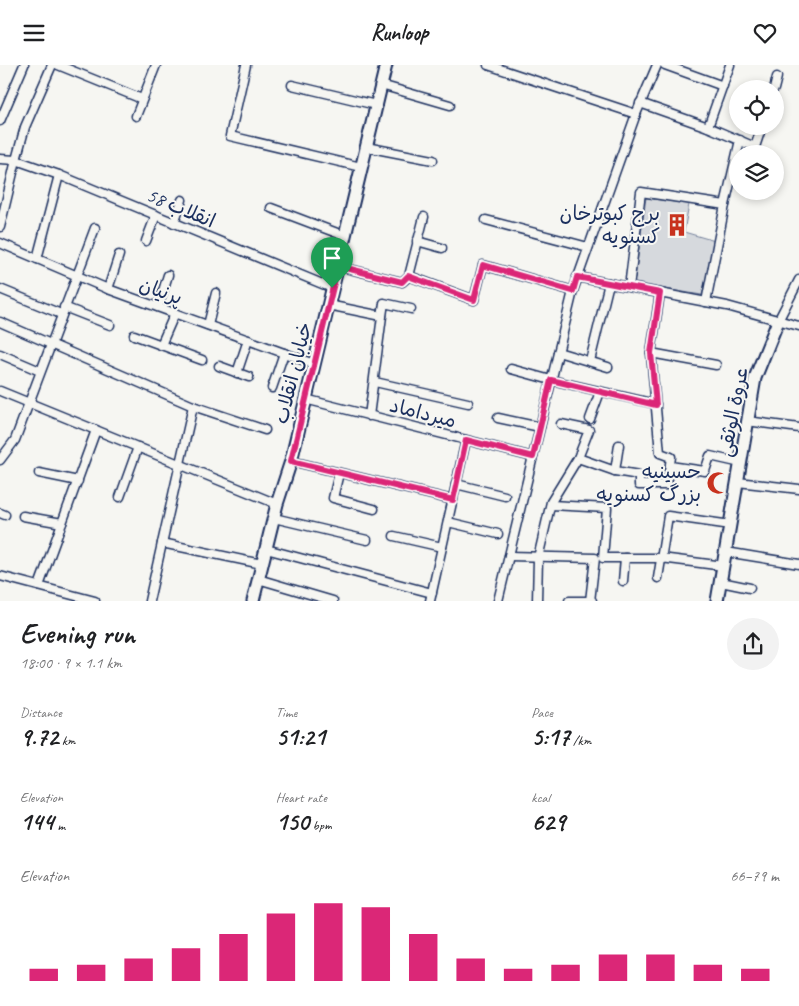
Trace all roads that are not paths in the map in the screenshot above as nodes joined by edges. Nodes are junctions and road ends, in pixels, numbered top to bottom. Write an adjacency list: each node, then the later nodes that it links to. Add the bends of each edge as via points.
1 (24, 65): 22 (street)
2 (52, 65): 28 (street)
3 (58, 65): 16 (street)
4 (156, 65): 16 (street)
5 (246, 65): 30 (street, via 230,136)
6 (386, 65): 14 (main road, خیابان انقلاب)
7 (488, 65): 20 (street)
8 (658, 65): 17 (street)
9 (665, 65): 15 (street)
10 (730, 65): 15 (street)
11 (777, 77): 12 (street)
12 (776, 80)
13 (292, 85): 18 (street)
14 (381, 85): 18 (main road, خیابان انقلاب); 19 (street)
15 (723, 86): 23 (street)
16 (142, 99): 21 (street)
17 (640, 103): 20 (street); 23 (street)
18 (376, 105): 26 (main road, خیابان انقلاب)
19 (450, 105)
20 (636, 113): 45 (street)
21 (136, 115)
22 (1, 116)
23 (708, 127): 25 (street)
24 (759, 135): 25 (street, via 755,147)
25 (740, 140): 33 (street)
26 (366, 147): 29 (street); 30 (main road, خیابان انقلاب)
27 (0, 159): 28 (street, انقلاب 58)
28 (16, 160): 31 (street, انقلاب 58); 39 (street)
29 (433, 160)
30 (361, 167): 41 (main road, خیابان انقلاب)
31 (59, 175): 35 (street, انقلاب 58); 48 (street)
32 (182, 200): 38 (street)
33 (725, 205): 56 (street, via 642,192); 63 (street)
34 (272, 208): 41 (street)
35 (156, 215): 38 (street, انقلاب 58); 42 (street)
36 (424, 217): 43 (street)
37 (486, 219): 45 (street)
38 (174, 223): 57 (street, انقلاب 58)
39 (0, 227)
40 (94, 228): 51 (street)
41 (345, 236): 49 (main road, خیابان انقلاب)
42 (146, 241)
43 (418, 241): 46 (street); 52 (street)
44 (0, 243): 48 (street, پرنیان)
45 (588, 247): 53 (street)
46 (442, 248)
47 (119, 255): 59 (street)
48 (37, 259): 51 (street, پرنیان)
49 (338, 266): 52 (street, via 402,282); 57 (main road, خیابان انقلاب)
50 (168, 275): 65 (street)
51 (76, 276): 59 (street, پرنیان); 67 (street)
52 (408, 276): 60 (street, via 474,300 483,265)
53 (577, 277): 55 (street); 60 (street)
54 (799, 280): 70 (street)
55 (609, 283): 56 (street); 84 (street)
56 (629, 287): 62 (street)
57 (332, 288): 64 (main road, خیابان انقلاب)
58 (0, 289): 67 (street)
59 (108, 289): 65 (street, پرنیان)
60 (573, 291): 79 (street)
61 (216, 293): 73 (street)
62 (660, 293): 63 (street); 81 (street)
63 (706, 302): 70 (street)
64 (328, 305): 69 (street); 85 (main road, خیابان انقلاب)
65 (158, 307): 68 (street, پرنیان)
66 (411, 309): 69 (street, via 384,303)
67 (63, 310): 72 (street); 77 (street)
68 (175, 313): 73 (street, پرنیان); 78 (street)
69 (382, 316): 94 (street)
70 (778, 321): 74 (street); 106 (main road, عروة الوثقی, via 755,379)
71 (0, 322): 77 (street)
72 (110, 325)
73 (208, 325): 76 (street, پرنیان)
74 (799, 326)
75 (134, 335): 78 (street)
76 (248, 340): 80 (street, پرنیان); 91 (street)
77 (50, 344): 90 (street); 102 (street)
78 (161, 345): 83 (street)
79 (558, 352): 84 (street); 93 (street)
80 (284, 353): 85 (street, پرنیان); 95 (street)
81 (651, 353): 86 (street); 101 (street)
82 (0, 354): 90 (street)
83 (202, 360)
84 (590, 361): 88 (street)
85 (314, 364): 98 (main road, خیابان انقلاب)
86 (716, 365)
87 (220, 366): 91 (street)
88 (608, 367)
89 (511, 369): 93 (street)
90 (40, 371): 99 (street)
91 (237, 373): 92 (street)
92 (249, 377)
93 (551, 380): 97 (street); 108 (street)
94 (375, 382): 100 (street); 103 (street)
95 (272, 388)
96 (0, 391): 99 (street)
97 (600, 392): 101 (street); 105 (street)
98 (305, 399): 103 (street, میرداماد); 118 (main road, خیابان انقلاب)
99 (28, 403): 110 (street); 115 (street, via 15,440)
100 (468, 403)
101 (656, 405): 121 (street, via 660,453 671,457)
102 (193, 406): 111 (street); 120 (street)
103 (369, 416): 112 (street, میرداماد)
104 (498, 418): 108 (street)
105 (590, 419)
106 (747, 421): 109 (street); 119 (main road, عروة الوثقی)
107 (561, 424): 117 (street, via 589,431)
108 (540, 427): 116 (street)
109 (799, 428)
110 (96, 430): 114 (street); 125 (street)
111 (265, 430)
112 (466, 440): 116 (street, میرداماد); 127 (street)
113 (619, 445): 122 (street)
114 (138, 447): 120 (street); 130 (street)
115 (1, 457)
116 (533, 457): 147 (street)
117 (578, 458): 122 (street); 133 (street)
118 (291, 461): 124 (street); 132 (main road, خیابان انقلاب)
119 (741, 463): 121 (street, via 710,457 705,471); 126 (main road, عروة الوثقی)
120 (180, 464): 132 (street); 143 (street)
121 (670, 466): 122 (street, via 667,485 639,485 639,475)
122 (615, 471)
123 (39, 473): 125 (street)
124 (339, 473): 131 (street); 134 (street, via 333,498)
125 (78, 481): 138 (street)
126 (738, 482): 128 (street); 139 (main road, عروة الوثقی)
127 (456, 484): 129 (street); 131 (street)
128 (799, 489)
129 (505, 496)
130 (120, 497)
131 (453, 500): 137 (street)
132 (278, 504): 136 (main road, خیابان انقلاب)
133 (551, 505): 148 (street); 149 (street, via 607,508)
134 (374, 509)
135 (24, 516): 138 (street)
136 (274, 518): 142 (street); 145 (main road, خیابان انقلاب)
137 (448, 522): 140 (street); 144 (street)
138 (62, 523): 160 (street)
139 (731, 525): 146 (main road, عروة الوثقی); 151 (street, via 668,516)
140 (498, 533)
141 (394, 536): 144 (street)
142 (367, 540)
143 (162, 543): 152 (street); 165 (street)
144 (442, 547): 163 (street)
145 (266, 549): 152 (main road, خیابان انقلاب); 163 (street)
146 (726, 552): 153 (street); 154 (main road, عروة الوثقی)
147 (509, 556): 148 (street); 168 (street)
148 (538, 558): 149 (street); 169 (street)
149 (599, 558): 150 (street); 171 (street)
150 (625, 558): 151 (street); 158 (street)
151 (661, 558): 154 (street); 156 (street)
152 (262, 564): 157 (main road, خیابان انقلاب)
153 (799, 564)
154 (724, 566): 159 (main road, عروة الوثقی)
155 (0, 576): 160 (street)
156 (658, 578)
157 (258, 579): 166 (main road, خیابان انقلاب); 167 (street)
158 (623, 581)
159 (721, 582): 161 (street); 172 (main road, عروة الوثقی)
160 (39, 586): 162 (street)
161 (750, 588)
162 (66, 597): 164 (street)
163 (431, 597)
164 (95, 601)
165 (149, 601)
166 (253, 601)
167 (334, 601)
168 (498, 601)
169 (537, 601)
170 (570, 601): 171 (street)
171 (591, 601)
172 (717, 601)

